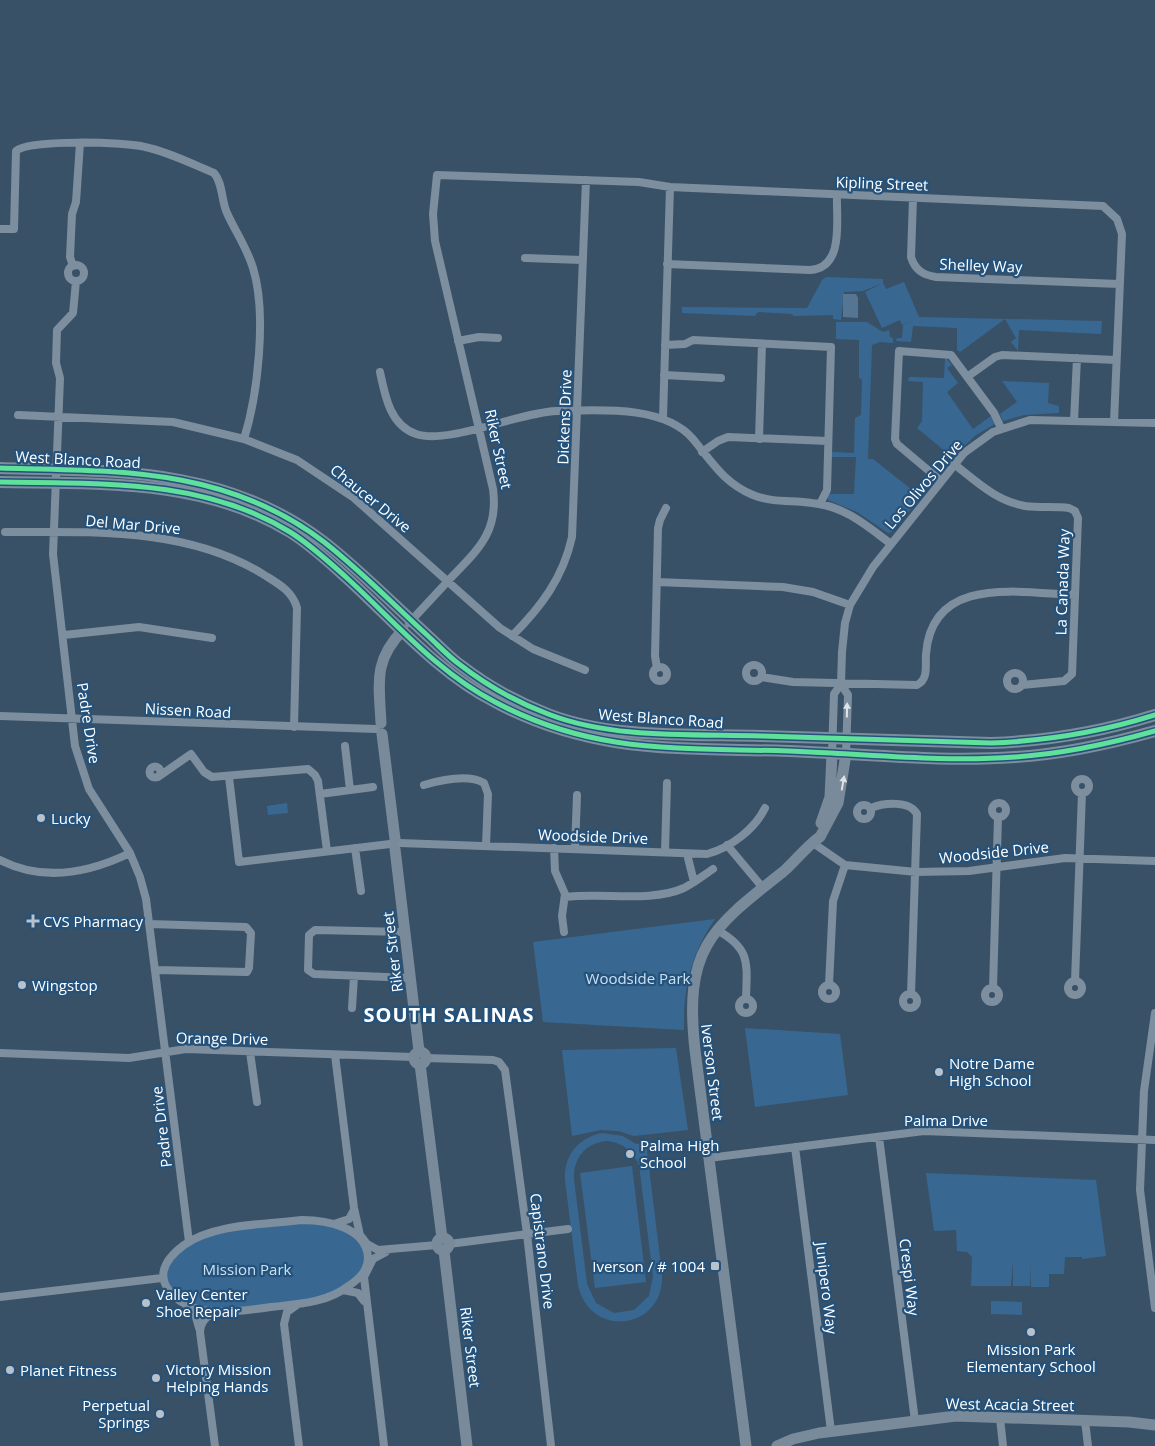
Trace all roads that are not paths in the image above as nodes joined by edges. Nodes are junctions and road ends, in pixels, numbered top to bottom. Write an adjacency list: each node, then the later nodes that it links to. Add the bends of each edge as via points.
1 (80, 143): 7 (street, via 36,144 16,151 14,230); 24 (street, Padre Drive, via 70,257 73,266 81,267 84,274 76,282 73,313 57,330); 31 (street, via 144,146 214,173 218,178 227,213 250,258 258,288 256,394)
2 (437, 175): 3 (street, Kipling Street); 13 (street, Riker Street, via 433,214 435,241)
3 (586, 180): 4 (street, Kipling Street); 9 (street, Dickens Drive)
4 (670, 187): 5 (street, Kipling Street); 10 (street)
5 (837, 195): 6 (street, Kipling Street); 10 (street, via 835,251 831,260 820,269)
6 (913, 198): 11 (street, Kipling Street, via 1103,206 1113,213 1122,234); 11 (street, Shelley Way, via 910,252 914,265 924,275)
7 (0, 229)
8 (525, 258): 9 (street)
9 (582, 260): 22 (street, Dickens Drive)
10 (667, 264): 15 (street)
11 (1119, 284): 17 (street, Kipling Street)
12 (498, 338): 13 (street)
13 (458, 341): 29 (street, Riker Street)
14 (762, 344): 15 (street, via 693,340 685,344); 32 (street); 33 (street, via 831,348)
15 (665, 345): 19 (street)
16 (1077, 358): 17 (street); 20 (street, via 998,355); 26 (street)
17 (1116, 360): 27 (street, Kipling Street)
18 (380, 372): 29 (street, via 390,409 410,431 434,436)
19 (664, 375): 21 (street); 25 (street)
20 (967, 377): 30 (street); 38 (street, via 948,354 899,351 895,440)
21 (721, 378)
22 (578, 411): 25 (street, via 635,413); 29 (street, via 547,411); 51 (street, Dickens Drive, via 575,519 569,550 551,591)
23 (18, 415): 24 (street, Chaucer Drive)
24 (58, 416): 31 (street, Chaucer Drive, via 173,422); 37 (street, Padre Drive)
25 (664, 418): 34 (street, via 683,430)
26 (1074, 421): 27 (street, Los Olivos Drive); 30 (street, Los Olivos Drive, via 1030,420)
27 (1114, 422): 28 (street, Los Olivos Drive)
28 (1155, 423)
29 (479, 427): 45 (street, Riker Street, via 493,489 493,518 482,545)
30 (1001, 428): 35 (street, Los Olivos Drive, via 974,444)
31 (244, 439): 45 (street, Chaucer Drive, via 297,460 354,498)
32 (759, 439): 33 (street); 34 (street, via 723,438)
33 (828, 441): 40 (street, via 826,490)
34 (702, 452): 40 (street, via 728,481 751,494 779,502)
35 (954, 464): 38 (street, Los Olivos Drive); 47 (street, La Canada Way, via 1001,499 1024,506 1064,507 1074,511 1079,521)
36 (0, 468): 37 (main road, West Blanco Road)
37 (55, 477): 39 (main road, West Blanco Road); 43 (street, Padre Drive); 49 (main road, West Blanco Road, via 172,477 250,499 323,541)
38 (941, 481): 44 (street, Los Olivos Drive)
39 (0, 482)
40 (820, 504): 44 (street, via 850,514)
41 (666, 508): 46 (street, via 658,528)
42 (5, 532): 43 (street, Del Mar Drive)
43 (54, 532): 50 (street, Padre Drive, via 53,554); 61 (street, Del Mar Drive, via 132,535 187,542 231,557 285,589 294,598 297,608)
44 (891, 544): 48 (street, Los Olivos Drive, via 866,576)
45 (448, 581): 49 (street, Riker Street); 51 (street, Chaucer Drive)
46 (657, 582): 48 (street, via 783,586 813,592); 53 (street)
47 (1076, 594): 56 (street, via 993,592 968,596 947,608 935,623 928,644 925,676 920,684); 57 (street, La Canada Way, via 1071,677 1064,681)
48 (850, 606): 56 (street, Los Olivos Drive, via 843,634)
49 (407, 626): 62 (street, Riker Street, via 389,646 381,663 378,676); 64 (main road, West Blanco Road, via 504,694 571,722 623,731); 67 (main road, West Blanco Road, via 446,670 480,694 526,718 574,735 633,746)
50 (64, 635): 52 (street, via 139,627); 60 (street, Padre Drive)
51 (512, 636): 54 (street, Chaucer Drive, via 534,649)
52 (212, 638)
53 (657, 668)
54 (586, 670)
55 (761, 678): 56 (street, via 780,682)
56 (841, 684): 64 (street, Los Olivos Drive, via 834,694); 65 (street, Los Olivos Drive, one-way to 56, via 848,695)
57 (1022, 684)
58 (1155, 715): 65 (main road, West Blanco Road, via 1110,728 1033,742)
59 (0, 716): 60 (street, Nissen Road)
60 (72, 718): 61 (street, Nissen Road); 90 (street, Padre Drive, via 80,766 89,789)
61 (294, 728): 62 (street, Nissen Road)
62 (379, 729): 82 (street, Riker Street)
63 (1155, 731): 68 (main road, West Blanco Road, via 1077,750 1014,758)
64 (832, 738): 65 (main road, West Blanco Road); 67 (street, Los Olivos Drive)
65 (846, 738): 68 (street, Los Olivos Drive)
66 (345, 746): 74 (street)
67 (832, 754): 68 (main road, West Blanco Road); 81 (street, Iverson Street, via 828,804)
68 (846, 754): 81 (street, Iverson Street, one-way to 68, via 820,838 838,803)
69 (158, 776): 70 (street, via 191,754 209,776)
70 (229, 777): 76 (street, via 305,769 315,775); 88 (street, Woodside Drive, via 239,862)
71 (667, 783): 89 (street)
72 (424, 785): 84 (street, via 442,780 478,780 484,783 488,794)
73 (373, 787): 74 (street)
74 (350, 790): 76 (street)
75 (1082, 793): 92 (street)
76 (320, 794): 88 (street)
77 (577, 795): 87 (street)
78 (765, 808): 83 (street, Woodside Drive, via 759,821)
79 (871, 808): 98 (street, via 908,805 914,809 917,817)
80 (998, 817): 96 (street)
81 (814, 842): 95 (street, Woodside Drive); 100 (street, Iverson Street)
82 (395, 844): 84 (street, Woodside Drive); 85 (street, Woodside Drive); 105 (street, Riker Street)
83 (727, 845): 91 (street, Woodside Drive, via 707,854); 100 (street)
84 (486, 846): 86 (street, Woodside Drive)
85 (356, 848): 88 (street, Woodside Drive); 101 (street)
86 (554, 848): 87 (street, Woodside Drive); 102 (street, via 555,871)
87 (575, 849): 89 (street, Woodside Drive)
88 (326, 851)
89 (665, 852): 91 (street, Woodside Drive)
90 (130, 853): 93 (street, via 89,870 61,873 36,872); 103 (street, Padre Drive, via 143,886)
91 (687, 854): 99 (street)
92 (1079, 858): 94 (street, Woodside Drive); 96 (street, Woodside Drive); 110 (street)
93 (0, 860)
94 (1155, 861)
95 (845, 866): 98 (street, Woodside Drive); 111 (street, via 832,901)
96 (997, 866): 98 (street, Woodside Drive, via 952,872); 112 (street)
97 (713, 869): 99 (street)
98 (916, 872): 113 (street)
99 (694, 882): 102 (street, via 678,890 647,895)
100 (762, 888): 104 (street, Iverson Street, via 739,906)
101 (361, 891)
102 (565, 897): 106 (street)
103 (150, 924): 107 (street, Padre Drive); 107 (street, via 246,927 251,933 247,972)
104 (717, 930): 114 (street, via 739,945 745,956); 129 (street, Iverson Street, via 700,960 691,999 694,1050)
105 (405, 932): 108 (street, via 317,930 310,933 309,972); 109 (street, Riker Street)
106 (564, 932)
107 (156, 970): 118 (street, Padre Drive)
108 (354, 976): 109 (street); 115 (street)
109 (410, 978): 122 (street, Riker Street)
110 (1075, 981)
111 (829, 985)
112 (993, 988)
113 (911, 994)
114 (746, 999)
115 (352, 1008)
116 (1155, 1013): 117 (street)
117 (1153, 1041): 126 (street, via 1144,1091)
118 (166, 1051): 119 (street, Orange Drive); 120 (street, Orange Drive, via 129,1058); 131 (street, Padre Drive)
119 (250, 1052): 121 (street, Orange Drive); 124 (street)
120 (0, 1053)
121 (335, 1055): 122 (street, Orange Drive); 130 (street)
122 (420, 1058): 123 (street, Orange Drive); 138 (street, Riker Street)
123 (499, 1062): 135 (street, Capistrano Drive, via 506,1074)
124 (257, 1102)
125 (879, 1137): 126 (street, Palma Drive, via 924,1131); 128 (street, Palma Drive); 154 (street, Crespi Way)
126 (1142, 1140): 127 (street, Palma Drive); 148 (street, via 1140,1190)
127 (1155, 1140)
128 (795, 1147): 129 (street, Palma Drive); 156 (street, Junipero Way)
129 (709, 1158): 162 (street, Iverson Street)
130 (354, 1208): 132 (street, via 349,1219); 136 (street)
131 (186, 1217): 134 (street, via 192,1230); 137 (street, Padre Drive)
132 (332, 1224): 134 (street, via 302,1220); 136 (street)
133 (568, 1229): 135 (street)
134 (205, 1234): 137 (street)
135 (527, 1234): 138 (street); 161 (street, Capistrano Drive)
136 (362, 1239): 139 (street, via 378,1250); 140 (street, via 367,1252)
137 (189, 1242): 141 (street, via 170,1258 162,1271)
138 (443, 1244): 139 (street); 160 (street, Riker Street)
139 (393, 1250): 140 (street, via 375,1257)
140 (365, 1270): 142 (street); 146 (street)
141 (162, 1278): 143 (street); 145 (street, via 171,1293)
142 (342, 1290): 144 (street, via 317,1301); 146 (street, via 358,1293)
143 (0, 1297)
144 (298, 1304): 147 (street); 150 (street, via 287,1312)
145 (187, 1305): 149 (street); 151 (street)
146 (366, 1305): 159 (street)
147 (267, 1308): 149 (street); 150 (street, via 276,1311)
148 (1155, 1308)
149 (218, 1312): 151 (street, via 205,1318)
150 (284, 1324): 158 (street)
151 (200, 1332): 157 (street)
152 (1000, 1418): 153 (street, West Acacia Street); 154 (street, West Acacia Street, via 956,1416); 164 (street)
153 (1085, 1420): 155 (street, West Acacia Street); 165 (street)
154 (915, 1421): 156 (street, West Acacia Street)
155 (1155, 1425)
156 (831, 1432): 163 (street, West Acacia Street, via 802,1436)
157 (215, 1446)
158 (299, 1446)
159 (384, 1446)
160 (467, 1446)
161 (551, 1446)
162 (746, 1446)
163 (777, 1446)
164 (1003, 1446)
165 (1088, 1446)

